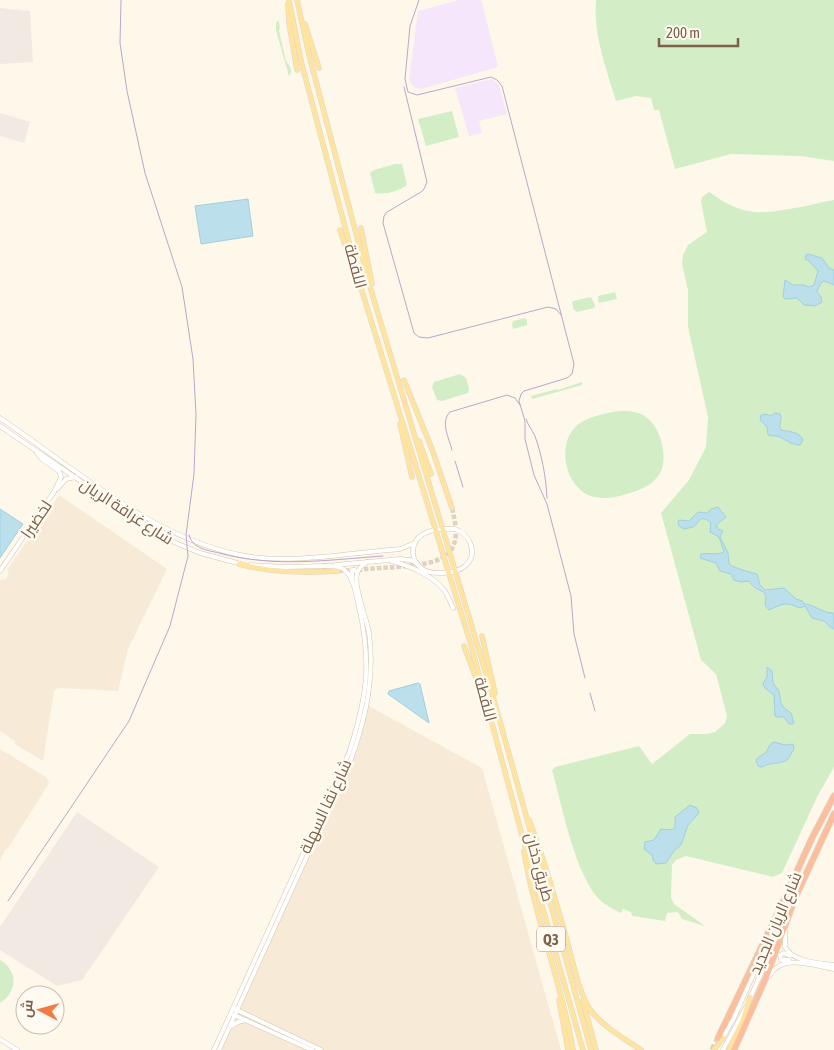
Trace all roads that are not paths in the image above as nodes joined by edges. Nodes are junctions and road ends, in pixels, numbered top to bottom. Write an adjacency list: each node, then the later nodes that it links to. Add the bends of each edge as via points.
1 (288, 0): 5 (main road); 8 (main road, اللقطة)
2 (297, 0): 3 (main road, اللقطة)
3 (299, 10): 4 (main road); 9 (main road, اللقطة)
4 (319, 68)
5 (297, 70)
6 (361, 228): 9 (main road)
7 (340, 230): 8 (main road)
8 (362, 291): 12 (main road, اللقطة)
9 (377, 313): 10 (main road, اللقطة)
10 (397, 378): 16 (main road); 23 (main road, اللقطة)
11 (404, 380): 22 (main road)
12 (390, 381): 18 (main road); 24 (main road, اللقطة)
13 (0, 418): 25 (main road, شارع غرافة الريان, via 146,519 208,546 241,555 288,558 400,549)
14 (0, 426): 15 (main road, شارع غرافة الريان)
15 (34, 449): 17 (main road); 19 (main road, شارع غرافة الريان)
16 (431, 474)
17 (60, 475): 20 (main road); 21 (main road, لخضيرا)
18 (412, 477)
19 (76, 478): 20 (main road); 28 (main road, شارع غرافة الريان, via 162,536 198,553)
20 (66, 479): 21 (main road, لخضيرا)
21 (54, 492): 31 (main road, لخضيرا)
22 (452, 508)
23 (442, 529): 24 (main road); 33 (main road, اللقطة); 33 (main road, via 460,530 470,540 469,562)
24 (436, 530): 25 (main road, via 422,534); 34 (main road, اللقطة)
25 (415, 543): 29 (main road, via 413,554)
26 (389, 560): 27 (main road, شارع غرافة الريان); 29 (main road, شارع غرافة الريان, via 405,559); 37 (main road, via 436,583 444,590)
27 (367, 562): 30 (main road, شارع غرافة الريان); 35 (main road)
28 (239, 564): 30 (main road, شارع غرافة الريان); 32 (main road, via 261,570)
29 (416, 564): 34 (main road, via 428,572)
30 (324, 566): 36 (main road, شارع نقا السهلة, via 343,569)
31 (0, 571)
32 (338, 571)
33 (455, 571): 34 (main road); 41 (main road, اللقطة)
34 (448, 572): 40 (main road, اللقطة)
35 (357, 573): 36 (main road, via 351,572); 53 (main road, شارع نقا السهلة, via 371,654 371,680 364,719 352,757)
36 (355, 588): 56 (main road, شارع نقا السهلة, via 367,664 358,724 349,754)
37 (452, 608)
38 (482, 636): 41 (main road)
39 (464, 646): 40 (main road)
40 (486, 701): 45 (main road, اللقطة)
41 (496, 707): 43 (main road, اللقطة)
42 (834, 796): 60 (highway, شارع الريان الجديد)
43 (522, 800): 52 (main road, via 543,853); 73 (main road, طريق دخان)
44 (834, 814): 46 (highway, شارع الريان الجديد)
45 (520, 828): 50 (main road, via 531,888); 72 (main road, طريق دخان / Q3)
46 (795, 898): 47 (highway); 55 (main road, شارع الريان الجديد)
47 (786, 924): 48 (main road, via 785,946); 54 (highway)
48 (800, 961): 49 (main road); 51 (main road); 54 (main road, via 777,966)
49 (834, 965)
50 (553, 969): 70 (main road); 71 (main road)
51 (834, 969)
52 (576, 975): 74 (main road); 75 (main road, via 593,1014)
53 (246, 990): 56 (main road, شارع نقا السهلة); 57 (main road, via 242,1006)
54 (760, 992): 79 (highway)
55 (750, 997): 77 (main road, شارع الريان الجديد); 78 (main road)
56 (234, 1012): 57 (main road); 58 (main road); 59 (main road, شارع نقا السهلة); 66 (main road, شارع نقا السهلة)
57 (245, 1014): 63 (main road)
58 (246, 1020): 59 (main road, via 235,1023); 63 (main road)
59 (228, 1031): 67 (main road, شارع نقا السهلة)
60 (720, 1038): 76 (main road)
61 (0, 1039): 65 (main road)
62 (306, 1039): 63 (main road)
63 (295, 1040): 64 (main road); 68 (main road); 69 (main road)
64 (301, 1048)
65 (17, 1050)
66 (214, 1050)
67 (219, 1050)
68 (312, 1050)
69 (321, 1050)
70 (568, 1050)
71 (573, 1050)
72 (583, 1050)
73 (591, 1050)
74 (596, 1050)
75 (641, 1050)
76 (715, 1050)
77 (723, 1050)
78 (729, 1050)
79 (734, 1050)

